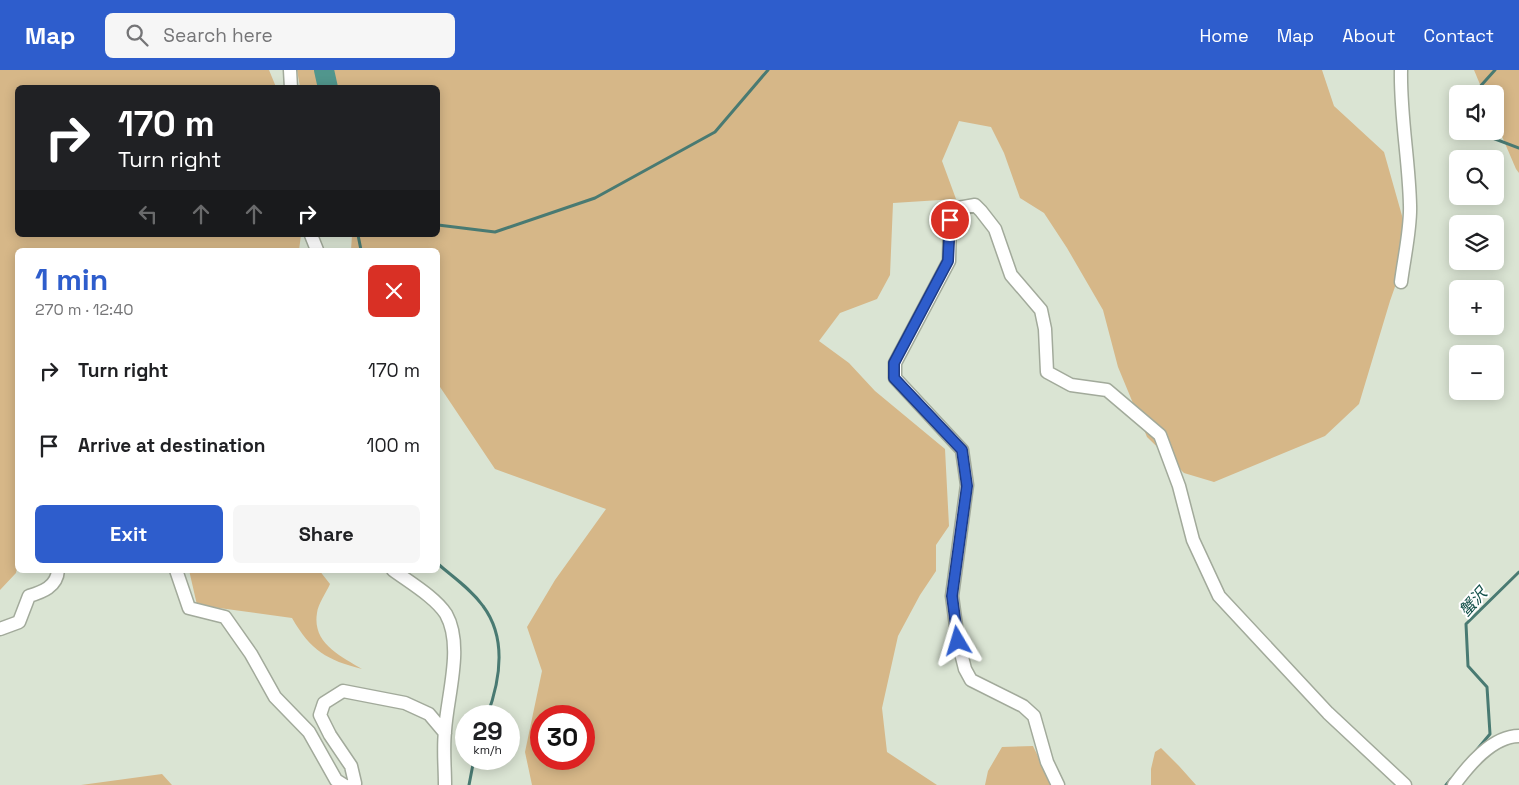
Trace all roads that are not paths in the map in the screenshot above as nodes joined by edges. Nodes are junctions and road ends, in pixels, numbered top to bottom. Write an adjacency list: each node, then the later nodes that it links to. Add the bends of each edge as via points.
1 (290, 70): 3 (street)
2 (1401, 70): 4 (street, via 1410,208)
3 (291, 85)
4 (1401, 282)
5 (58, 573): 8 (street, via 49,589 29,596 19,622)
6 (177, 573): 11 (street, via 189,608 225,617 275,697 308,732 336,780)
7 (397, 573): 9 (street, via 437,603 451,628 454,658)
8 (0, 629)
9 (444, 732): 12 (street, via 429,714 405,703 343,692 324,703 320,715 351,766 355,783); 13 (street)
10 (1519, 736): 16 (street, via 1506,738 1471,762)
11 (344, 785)
12 (351, 785)
13 (445, 785)
14 (1058, 785): 15 (street, via 1047,762 1034,716 1023,706 971,680 965,669 952,596 967,486 962,450 894,378 894,363 948,261 950,220 958,208 975,206 981,211 995,229 1011,275 1041,310 1047,372 1071,385 1107,390 1160,435 1179,486 1193,540 1219,596 1328,713)
15 (1405, 785)
16 (1454, 785)

